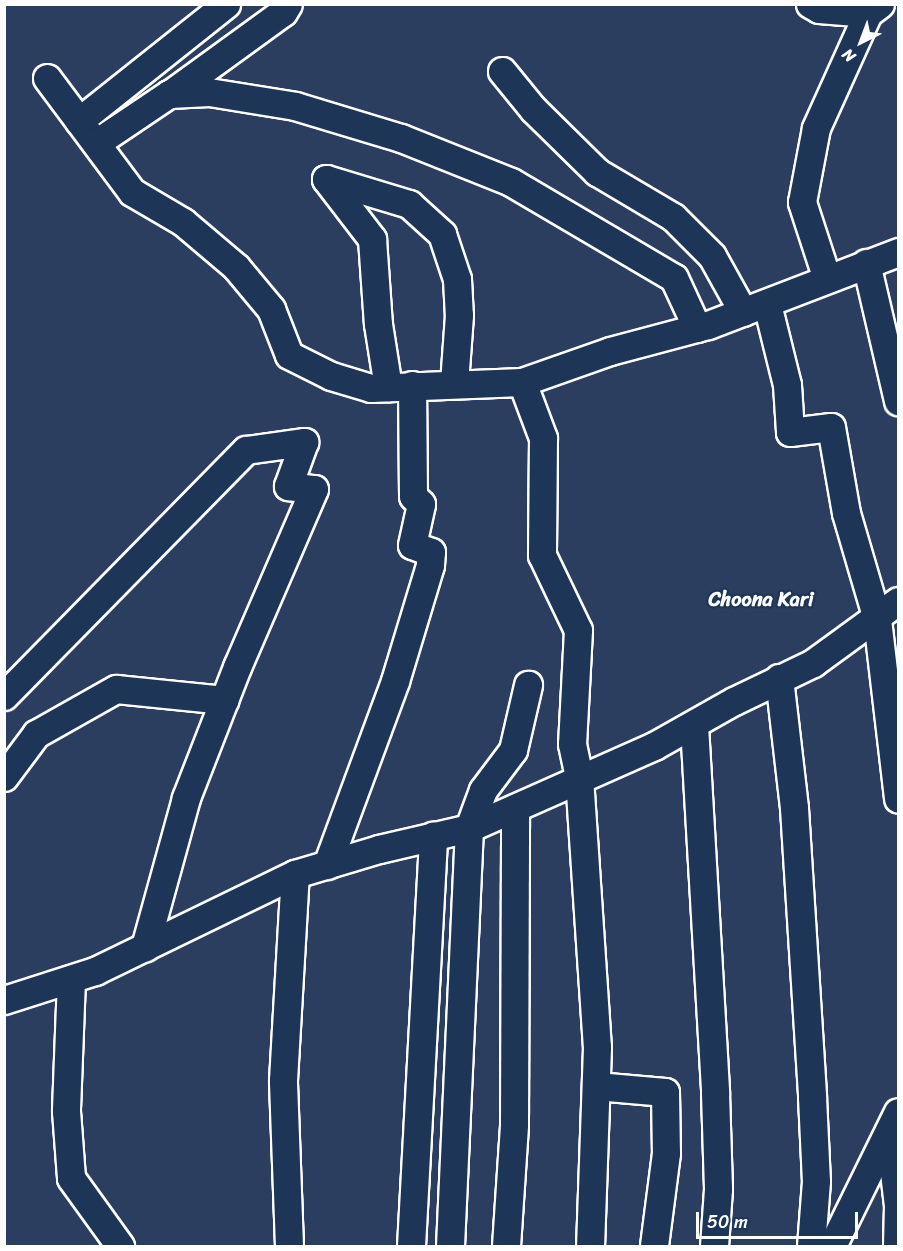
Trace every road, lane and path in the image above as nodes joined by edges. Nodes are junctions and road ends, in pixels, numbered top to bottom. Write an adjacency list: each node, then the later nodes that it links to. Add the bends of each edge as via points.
1 (226, 4): 8 (street)
2 (288, 4): 7 (street, via 283,12)
3 (810, 4): 4 (street, via 819,9)
4 (874, 9): 12 (street, via 816,128 802,202)
5 (502, 71): 13 (street, via 533,109 597,172 673,216)
6 (47, 78): 8 (street)
7 (169, 94): 9 (street); 14 (street, via 209,92 294,106 401,138 511,182 674,278)
8 (79, 121): 9 (street)
9 (96, 143): 17 (street, via 132,192 183,222 236,267 271,309 290,355 331,376 371,388)
10 (898, 252): 11 (street)
11 (866, 264): 12 (street); 18 (street)
12 (827, 279): 13 (street)
13 (755, 308): 14 (street); 20 (street, via 787,385 790,432 831,427 846,513)
14 (697, 328): 15 (street, via 610,351)
15 (522, 382): 16 (street); 27 (street, via 543,438 542,555 578,630 572,744)
16 (454, 383): 17 (street); 17 (street, via 459,315 457,279 442,234 409,204 326,179 372,239 378,324)
17 (400, 386): 32 (street, via 413,496 421,504 412,545 431,552 430,565 395,681)
18 (898, 401)
19 (898, 601): 20 (street)
20 (877, 619): 21 (street, via 813,663); 28 (street)
21 (779, 678): 25 (street); 47 (street, via 794,808 812,1097 816,1181)
22 (528, 685): 30 (street, via 513,750 483,790)
23 (4, 696): 24 (street, via 246,450 304,442 288,486 314,489)
24 (224, 700): 26 (street, via 116,689 36,734); 34 (street, via 186,798)
25 (694, 725): 27 (street); 46 (street, via 716,1103 718,1189)
26 (4, 777)
27 (579, 777): 29 (street); 37 (street, via 597,1047)
28 (898, 800)
29 (515, 808): 30 (street); 43 (street, via 514,1124)
30 (469, 828): 31 (street); 42 (street)
31 (434, 836): 32 (street); 41 (street)
32 (327, 865): 33 (street)
33 (295, 874): 34 (street); 40 (street, via 283,1080)
34 (145, 947): 35 (street)
35 (72, 979): 36 (street); 39 (street, via 66,1111 71,1178)
36 (4, 1000)
37 (596, 1086): 44 (street); 45 (street, via 665,1092 666,1153)
38 (894, 1121): 48 (street); 49 (street)
39 (120, 1246)
40 (289, 1246)
41 (411, 1246)
42 (450, 1246)
43 (506, 1246)
44 (590, 1246)
45 (654, 1246)
46 (714, 1246)
47 (811, 1246)
48 (832, 1246)
49 (897, 1246)

